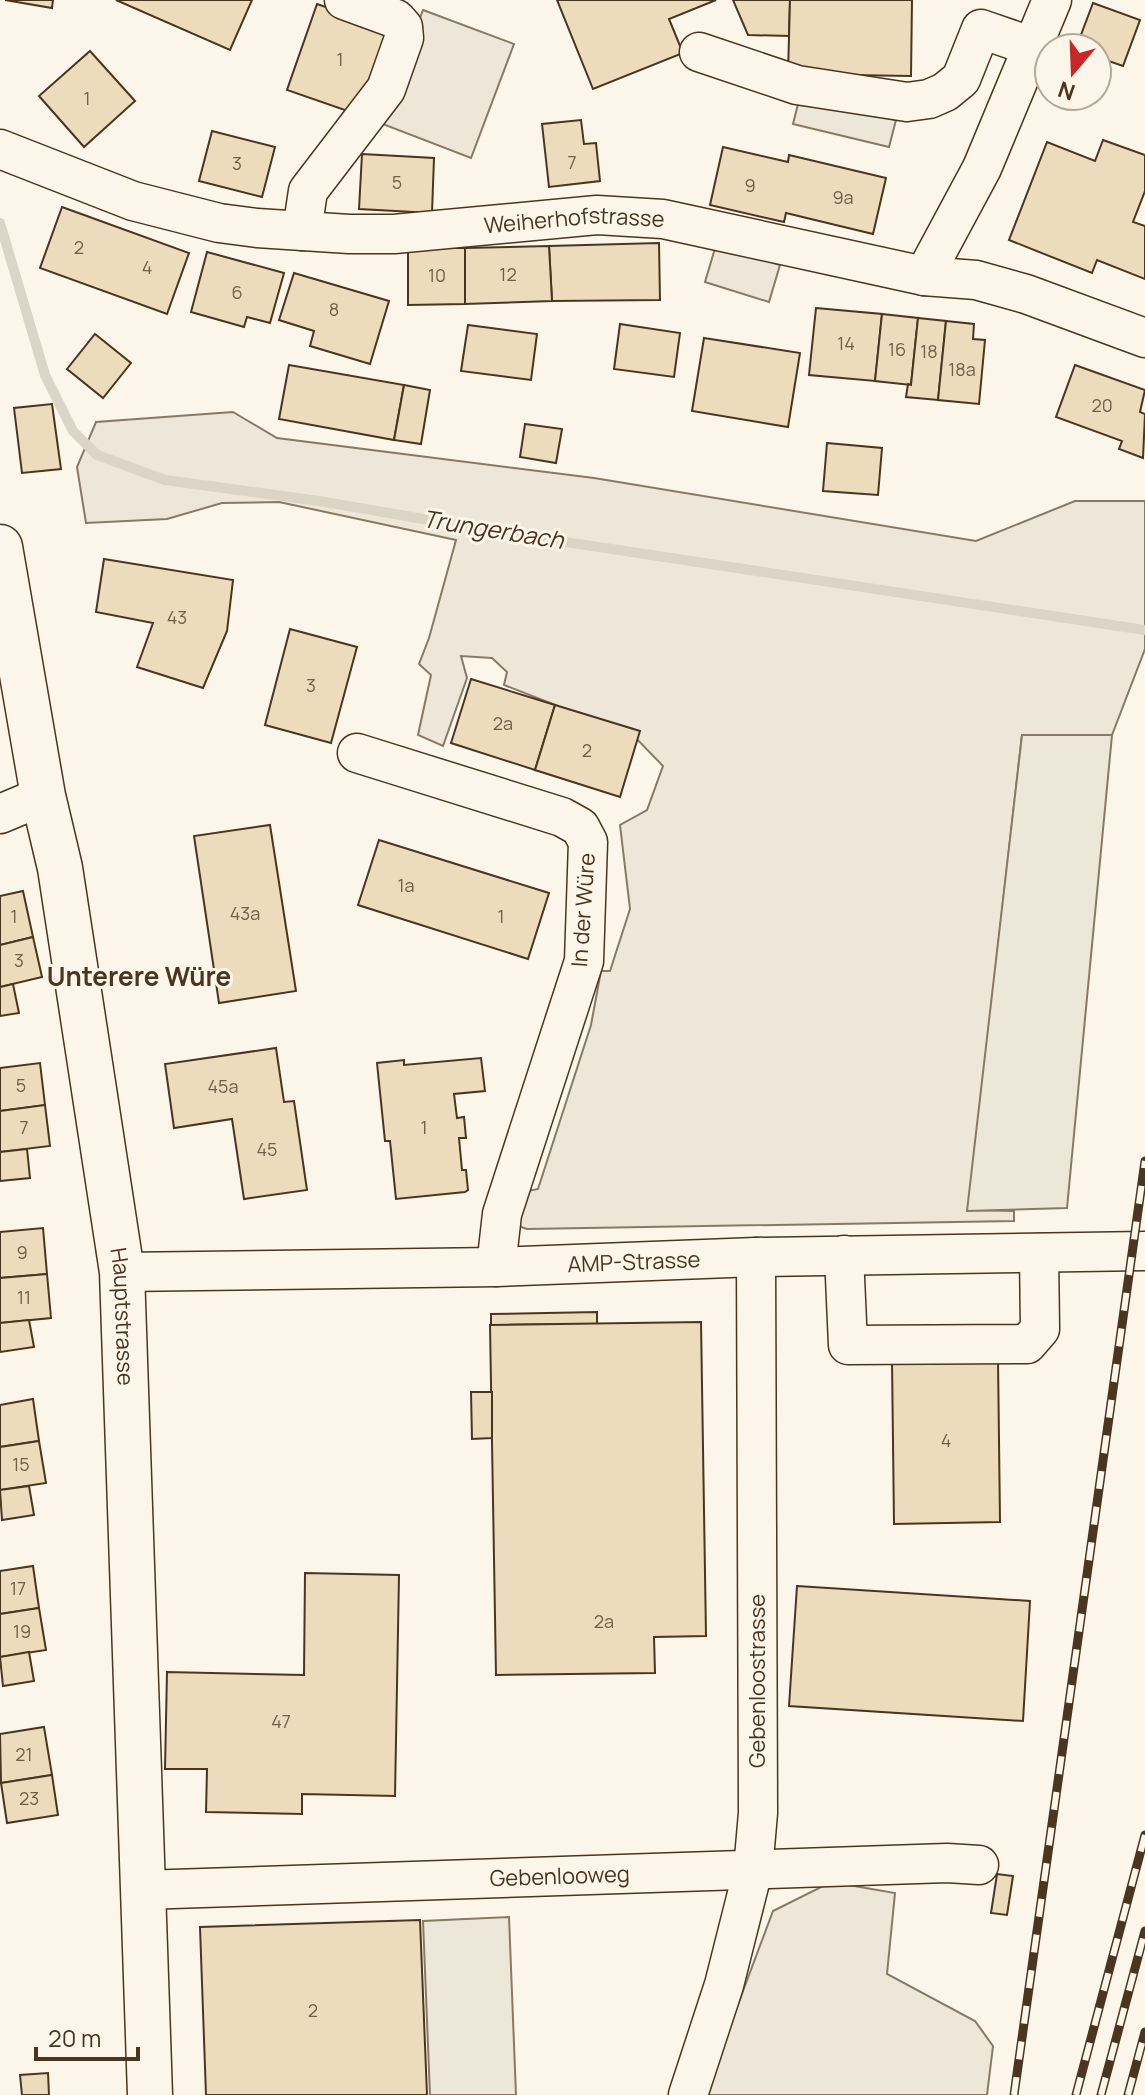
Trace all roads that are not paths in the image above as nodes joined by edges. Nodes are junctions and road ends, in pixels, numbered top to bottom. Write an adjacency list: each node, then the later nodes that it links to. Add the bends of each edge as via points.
1 (344, 0): 7 (street, via 396,19 404,38 386,89 308,191)
2 (1052, 0): 3 (street)
3 (1039, 32)
4 (1033, 47): 5 (street, via 981,29 961,79 929,99 907,102 797,85); 8 (street, via 982,168)
5 (699, 52)
6 (4, 150): 7 (street, Weiherhofstrasse, via 133,201 219,223)
7 (302, 231): 8 (street, Weiherhofstrasse, via 394,234 597,215 663,219)
8 (924, 276): 9 (street, Weiherhofstrasse, via 1001,287)
9 (1145, 338)
10 (0, 547): 12 (main road, Hauptstrasse)
11 (357, 753): 18 (street, In der Würe, via 562,817 580,827 588,842 584,961 502,1214)
12 (43, 796): 13 (street); 19 (main road, Hauptstrasse, via 60,868)
13 (0, 814)
14 (1145, 1251): 15 (street, AMP-Strasse)
15 (1039, 1253): 16 (street, AMP-Strasse); 16 (street, via 1040,1329 1027,1344 848,1345)
16 (844, 1255): 17 (street, AMP-Strasse)
17 (756, 1257): 18 (street, AMP-Strasse); 21 (street, Gebenloostrasse, via 758,1813)
18 (496, 1267): 19 (street, AMP-Strasse)
19 (122, 1272): 22 (main road, Hauptstrasse)
20 (979, 1865): 21 (street, Gebenlooweg)
21 (753, 1870): 22 (street, Gebenlooweg); 24 (street, Gebenloostrasse, via 724,1985)
22 (142, 1890): 23 (main road, Hauptstrasse)
23 (150, 2095)
24 (688, 2095)

